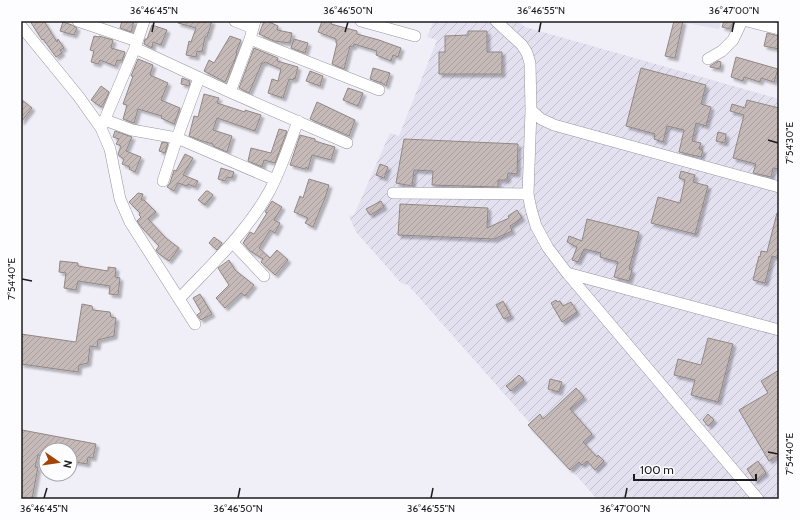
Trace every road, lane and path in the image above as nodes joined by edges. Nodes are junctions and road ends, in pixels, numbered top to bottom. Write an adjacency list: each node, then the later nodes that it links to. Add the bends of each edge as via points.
1 (78, 21): 13 (street)
2 (144, 21): 13 (street)
3 (235, 21): 8 (street)
4 (361, 21): 11 (street)
5 (496, 21): 18 (street, via 527,53 530,63)
6 (742, 21): 14 (street, via 733,40 722,51)
7 (747, 21): 10 (street)
8 (254, 24): 12 (street)
9 (21, 26): 20 (street)
10 (779, 30)
11 (416, 36)
12 (250, 39): 16 (street); 17 (street)
13 (136, 45): 15 (street); 20 (street)
14 (708, 59)
15 (199, 78): 17 (street); 21 (street)
16 (378, 90)
17 (230, 92): 19 (street)
18 (531, 110): 25 (street, via 541,119 554,125); 27 (street)
19 (298, 122): 22 (street); 23 (street)
20 (103, 124): 21 (street); 31 (street, via 120,199 130,222)
21 (177, 138): 23 (street); 24 (street)
22 (348, 143)
23 (275, 180): 28 (street)
24 (163, 181)
25 (779, 187)
26 (393, 193): 27 (street)
27 (528, 194): 29 (street, via 536,226 548,248)
28 (233, 243): 30 (street); 31 (street)
29 (568, 273): 33 (street); 34 (street)
30 (264, 276)
31 (179, 299): 32 (street)
32 (195, 324)
33 (779, 330)
34 (758, 499)

